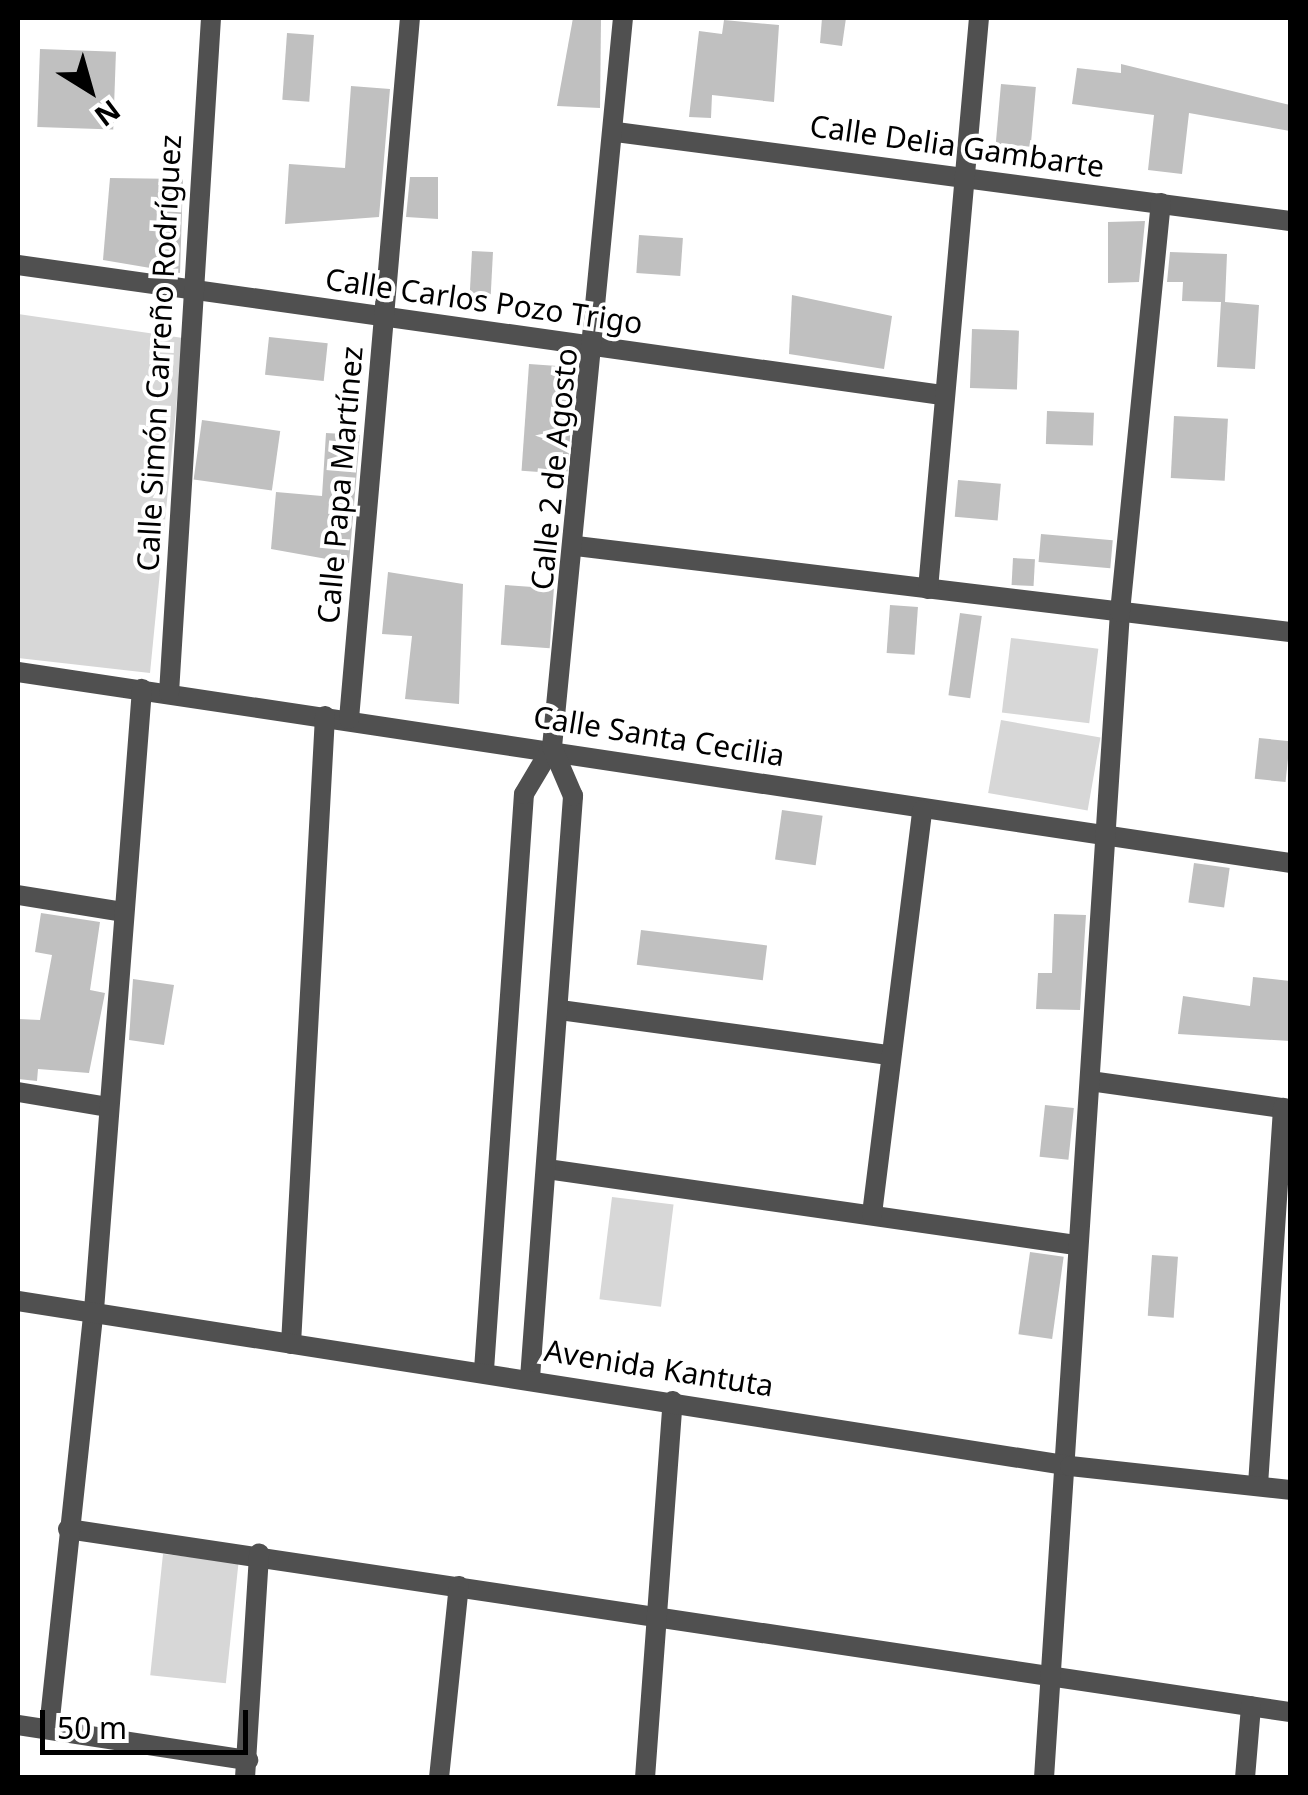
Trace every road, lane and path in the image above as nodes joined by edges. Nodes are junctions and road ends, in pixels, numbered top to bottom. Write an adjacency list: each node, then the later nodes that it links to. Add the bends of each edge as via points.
1 (211, 18): 10 (street, Calle Simón Carreño Rodríguez)
2 (410, 18): 11 (street, Calle Papa Martínez)
3 (623, 18): 5 (street, Calle 2 de Agosto)
4 (980, 18): 6 (street)
5 (616, 132): 6 (street, Calle Delia Gambarte); 12 (street, Calle 2 de Agosto)
6 (960, 175): 7 (street, Calle Delia Gambarte); 13 (street)
7 (1161, 203): 8 (street, Calle Delia Gambarte); 16 (street)
8 (1290, 221)
9 (18, 265): 10 (street, Calle Carlos Pozo Trigo)
10 (192, 290): 11 (street, Calle Carlos Pozo Trigo); 20 (street, Calle Simón Carreño Rodríguez)
11 (384, 317): 12 (street, Calle Carlos Pozo Trigo); 22 (street, Calle Papa Martínez)
12 (598, 347): 13 (street, Calle Carlos Pozo Trigo); 14 (street, Calle 2 de Agosto)
13 (942, 396): 15 (street)
14 (576, 546): 15 (street); 23 (street, Calle 2 de Agosto)
15 (928, 588): 16 (street)
16 (1120, 612): 17 (street); 25 (street)
17 (1290, 632)
18 (18, 672): 19 (street, Calle Santa Cecilia)
19 (142, 689): 20 (street, Calle Santa Cecilia); 28 (street)
20 (169, 693): 21 (street, Calle Santa Cecilia)
21 (325, 716): 22 (street, Calle Santa Cecilia); 40 (street)
22 (349, 719): 23 (street, Calle Santa Cecilia)
23 (552, 747): 24 (street, Calle Santa Cecilia); 29 (street, Calle 2 de Agosto, via 572,796); 41 (street, Calle 2 de Agosto, via 524,794)
24 (922, 810): 25 (street, Calle Santa Cecilia); 30 (street)
25 (1109, 838): 26 (street, Calle Santa Cecilia); 31 (street)
26 (1290, 863)
27 (18, 895): 28 (street)
28 (124, 912): 33 (street)
29 (560, 1010): 30 (street); 35 (street, Calle 2 de Agosto)
30 (889, 1056): 36 (street)
31 (1090, 1081): 34 (street); 37 (street)
32 (18, 1092): 33 (street)
33 (109, 1107): 39 (street)
34 (1287, 1109): 45 (street)
35 (547, 1169): 36 (street); 42 (street, Calle 2 de Agosto)
36 (872, 1214): 37 (street)
37 (1076, 1245): 44 (street)
38 (18, 1301): 39 (street, Avenida Kantuta)
39 (94, 1310): 40 (street, Avenida Kantuta); 47 (street)
40 (292, 1344): 41 (street, Avenida Kantuta)
41 (484, 1370): 42 (street, Avenida Kantuta)
42 (530, 1378): 43 (street, Avenida Kantuta)
43 (673, 1401): 44 (street, Avenida Kantuta); 50 (street)
44 (1070, 1466): 45 (street, Avenida Kantuta); 51 (street)
45 (1258, 1484): 46 (street, Avenida Kantuta)
46 (1290, 1490)
47 (68, 1529): 48 (street); 55 (street)
48 (260, 1553): 49 (street); 56 (street)
49 (459, 1586): 50 (street); 57 (street)
50 (656, 1615): 51 (street); 58 (street)
51 (1053, 1671): 52 (street); 59 (street)
52 (1251, 1706): 53 (street); 60 (street)
53 (1290, 1712)
54 (18, 1724): 55 (street)
55 (49, 1728): 56 (street)
56 (247, 1768)
57 (439, 1778)
58 (645, 1778)
59 (1044, 1778)
60 (1245, 1778)

